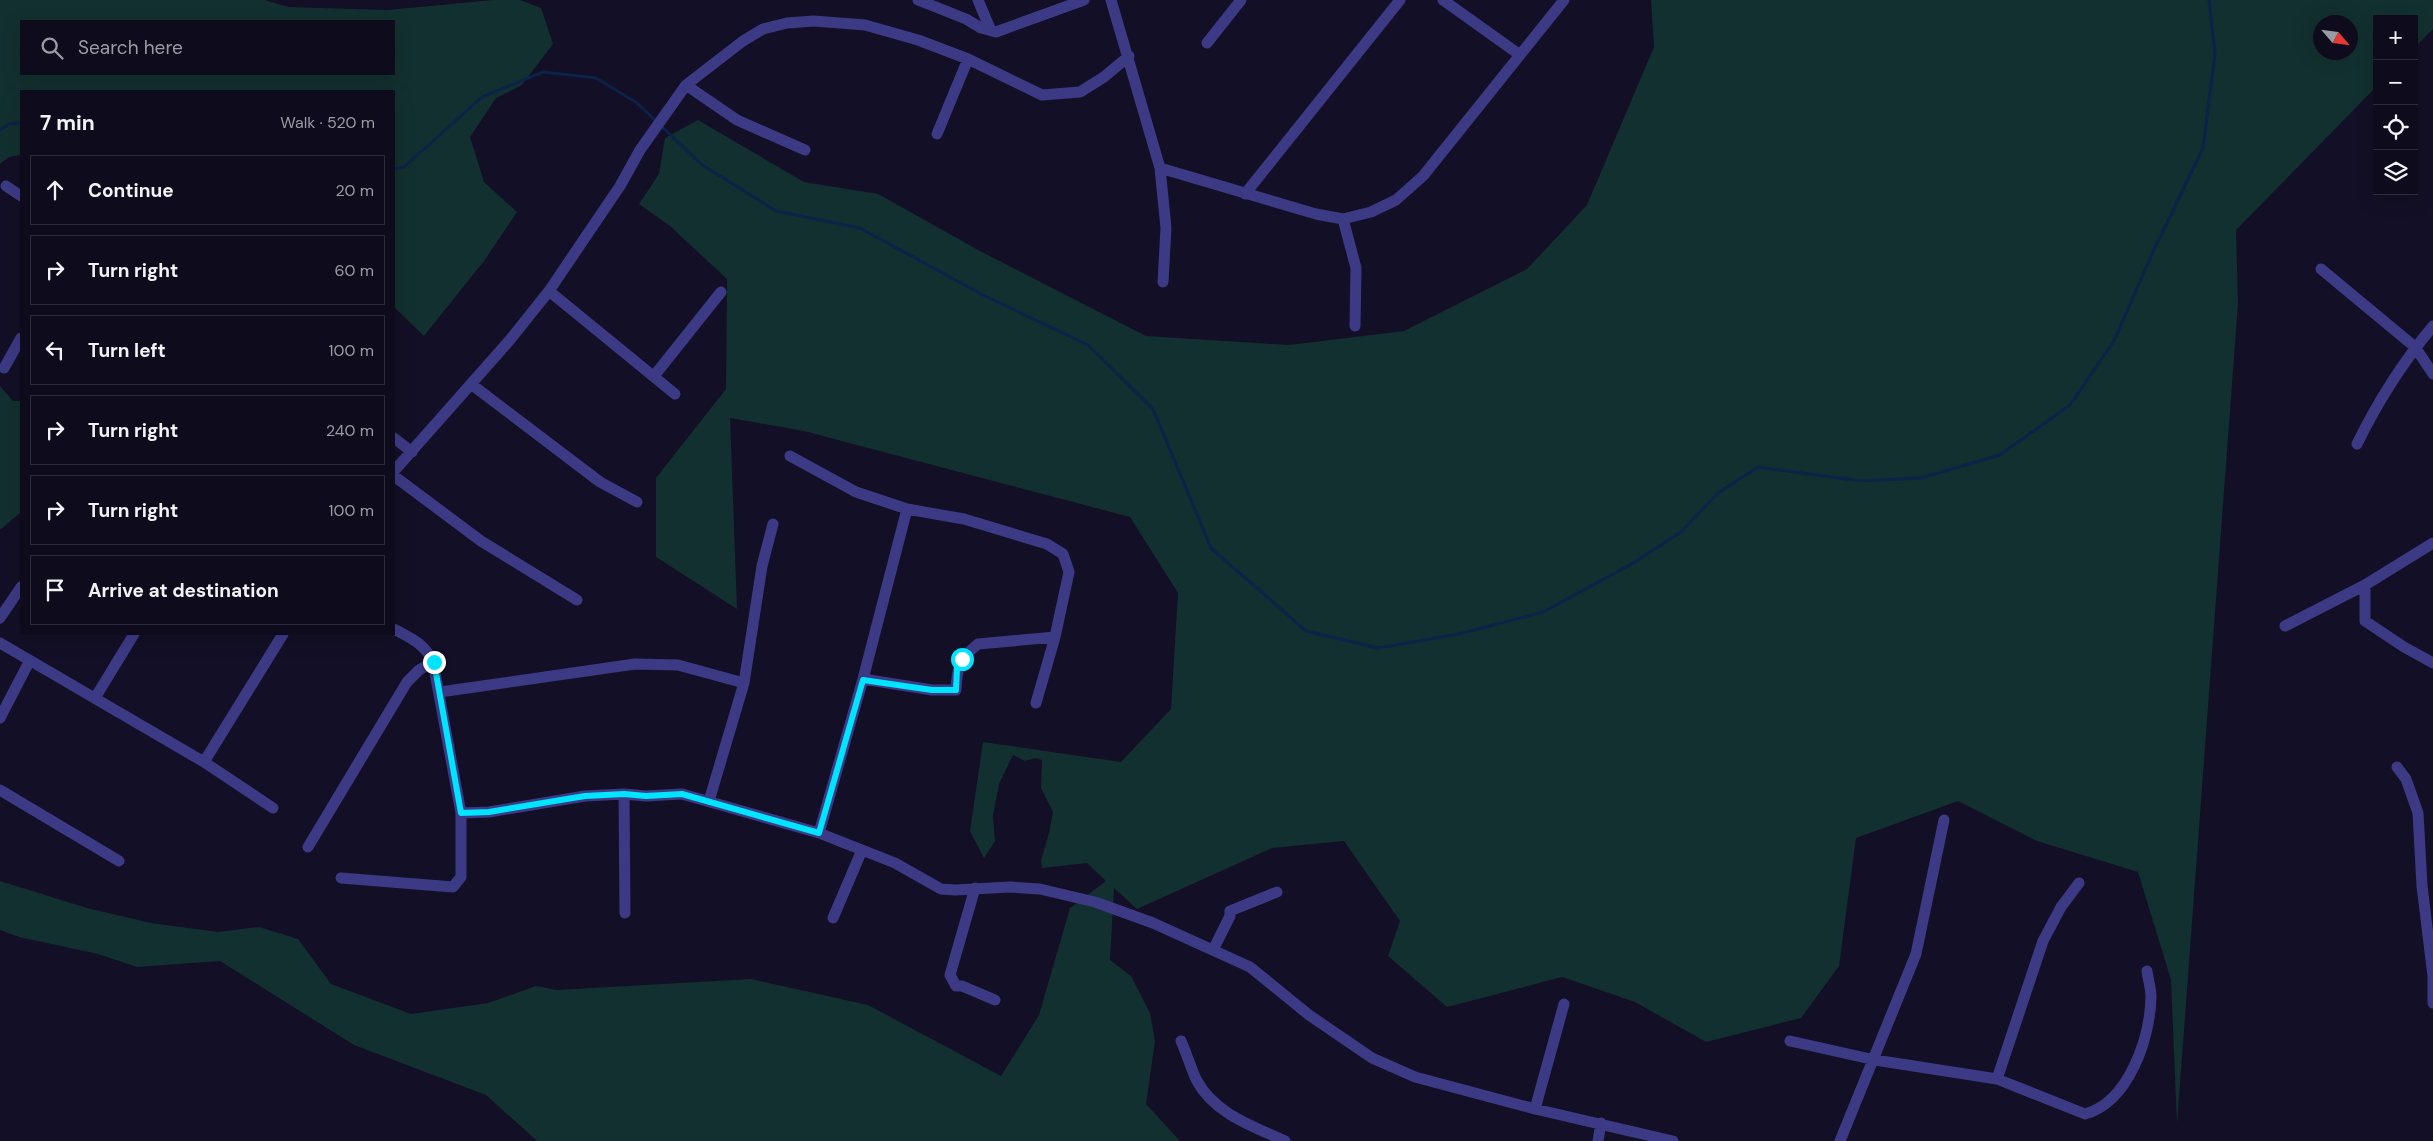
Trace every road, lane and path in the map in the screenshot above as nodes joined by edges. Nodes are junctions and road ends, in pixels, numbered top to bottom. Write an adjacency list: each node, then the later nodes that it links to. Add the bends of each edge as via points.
1 (918, 0): 9 (street)
2 (978, 0): 9 (street)
3 (1084, 0): 9 (street, via 996,32)
4 (1111, 0): 12 (street)
5 (1241, 0): 10 (street)
6 (1400, 0): 19 (street)
7 (1443, 0): 11 (street)
8 (1564, 0): 11 (street)
9 (991, 31)
10 (1207, 43)
11 (1520, 54): 21 (street, via 1423,176 1396,200)
12 (1129, 56): 13 (street, via 1080,92 1057,95 1042,95); 17 (street)
13 (968, 59): 14 (street, via 865,25 814,21 787,23 763,28); 15 (street)
14 (686, 85): 16 (street, via 737,120); 24 (street, via 653,130 620,186)
15 (937, 134)
16 (805, 150)
17 (1160, 168): 19 (street); 23 (street, via 1166,228)
18 (6, 186): 20 (street)
19 (1245, 194): 21 (street)
20 (20, 195)
21 (1343, 220): 26 (street, via 1356,268)
22 (2321, 269): 29 (street)
23 (1163, 282)
24 (549, 291): 32 (street); 33 (street)
25 (721, 292): 32 (street)
26 (1355, 326)
27 (2433, 326): 29 (street)
28 (20, 340): 30 (street)
29 (2415, 347): 31 (street); 36 (street, via 2377,404)
30 (4, 368)
31 (2433, 374)
32 (654, 376): 34 (street)
33 (471, 384): 37 (street); 41 (street, via 600,482)
34 (675, 394)
35 (395, 439): 37 (street)
36 (2357, 444)
37 (412, 452): 39 (street)
38 (790, 456): 42 (street, via 856,492)
39 (395, 470)
40 (395, 477): 47 (street, via 480,540)
41 (637, 502)
42 (907, 509): 53 (street, via 964,519 1047,544 1063,554 1069,572); 58 (street)
43 (773, 524): 59 (street, via 762,566)
44 (2433, 543): 45 (street)
45 (2365, 585): 49 (street); 57 (street, via 2365,621 2404,648)
46 (20, 588): 48 (street)
47 (577, 600)
48 (0, 618)
49 (2285, 626)
50 (395, 630): 56 (street, via 420,644)
51 (133, 635): 61 (street)
52 (282, 635): 64 (street)
53 (1055, 637): 58 (street, via 978,644 957,668 956,690 932,690); 62 (street)
54 (0, 643): 55 (street)
55 (29, 662): 61 (street); 63 (street)
56 (434, 662): 60 (street); 73 (street, via 407,682)
57 (2433, 662)
58 (863, 680): 72 (street)
59 (744, 683): 60 (street, via 678,665 635,664); 68 (street)
60 (440, 692): 70 (street)
61 (95, 698): 64 (street)
62 (1036, 703)
63 (0, 718)
64 (204, 762): 69 (street)
65 (2396, 767): 86 (street, via 2406,779 2418,813)
66 (0, 790): 75 (street)
67 (624, 794): 68 (street, via 682,794); 70 (street, via 585,796 489,812); 80 (street)
68 (709, 801): 72 (street)
69 (273, 808)
70 (461, 813): 76 (street, via 461,877 453,887)
71 (1944, 820): 89 (street, via 1916,954)
72 (819, 833): 74 (street)
73 (308, 847)
74 (862, 850): 78 (street, via 895,863 941,889); 81 (street)
75 (119, 861)
76 (341, 878)
77 (2079, 883): 90 (street, via 2043,941)
78 (975, 888): 82 (street, via 1040,889 1095,902); 84 (street, via 950,975 956,986)
79 (1276, 892): 82 (street, via 1230,911)
80 (625, 913)
81 (833, 918)
82 (1213, 950): 91 (street, via 1250,967 1310,1015 1372,1058 1415,1077)
83 (2147, 971): 90 (street, via 2151,996 2148,1022 2125,1085 2110,1102 2086,1114)
84 (995, 1000)
85 (1564, 1004): 91 (street)
86 (2433, 1004)
87 (1181, 1041): 93 (street, via 1197,1081 1216,1104 1230,1115)
88 (1790, 1041): 89 (street)
89 (1874, 1060): 90 (street); 96 (street)
90 (1997, 1079)
91 (1535, 1109): 92 (street)
92 (1602, 1123): 94 (street); 95 (street)
93 (1285, 1141)
94 (1598, 1141)
95 (1673, 1141)
96 (1840, 1141)

